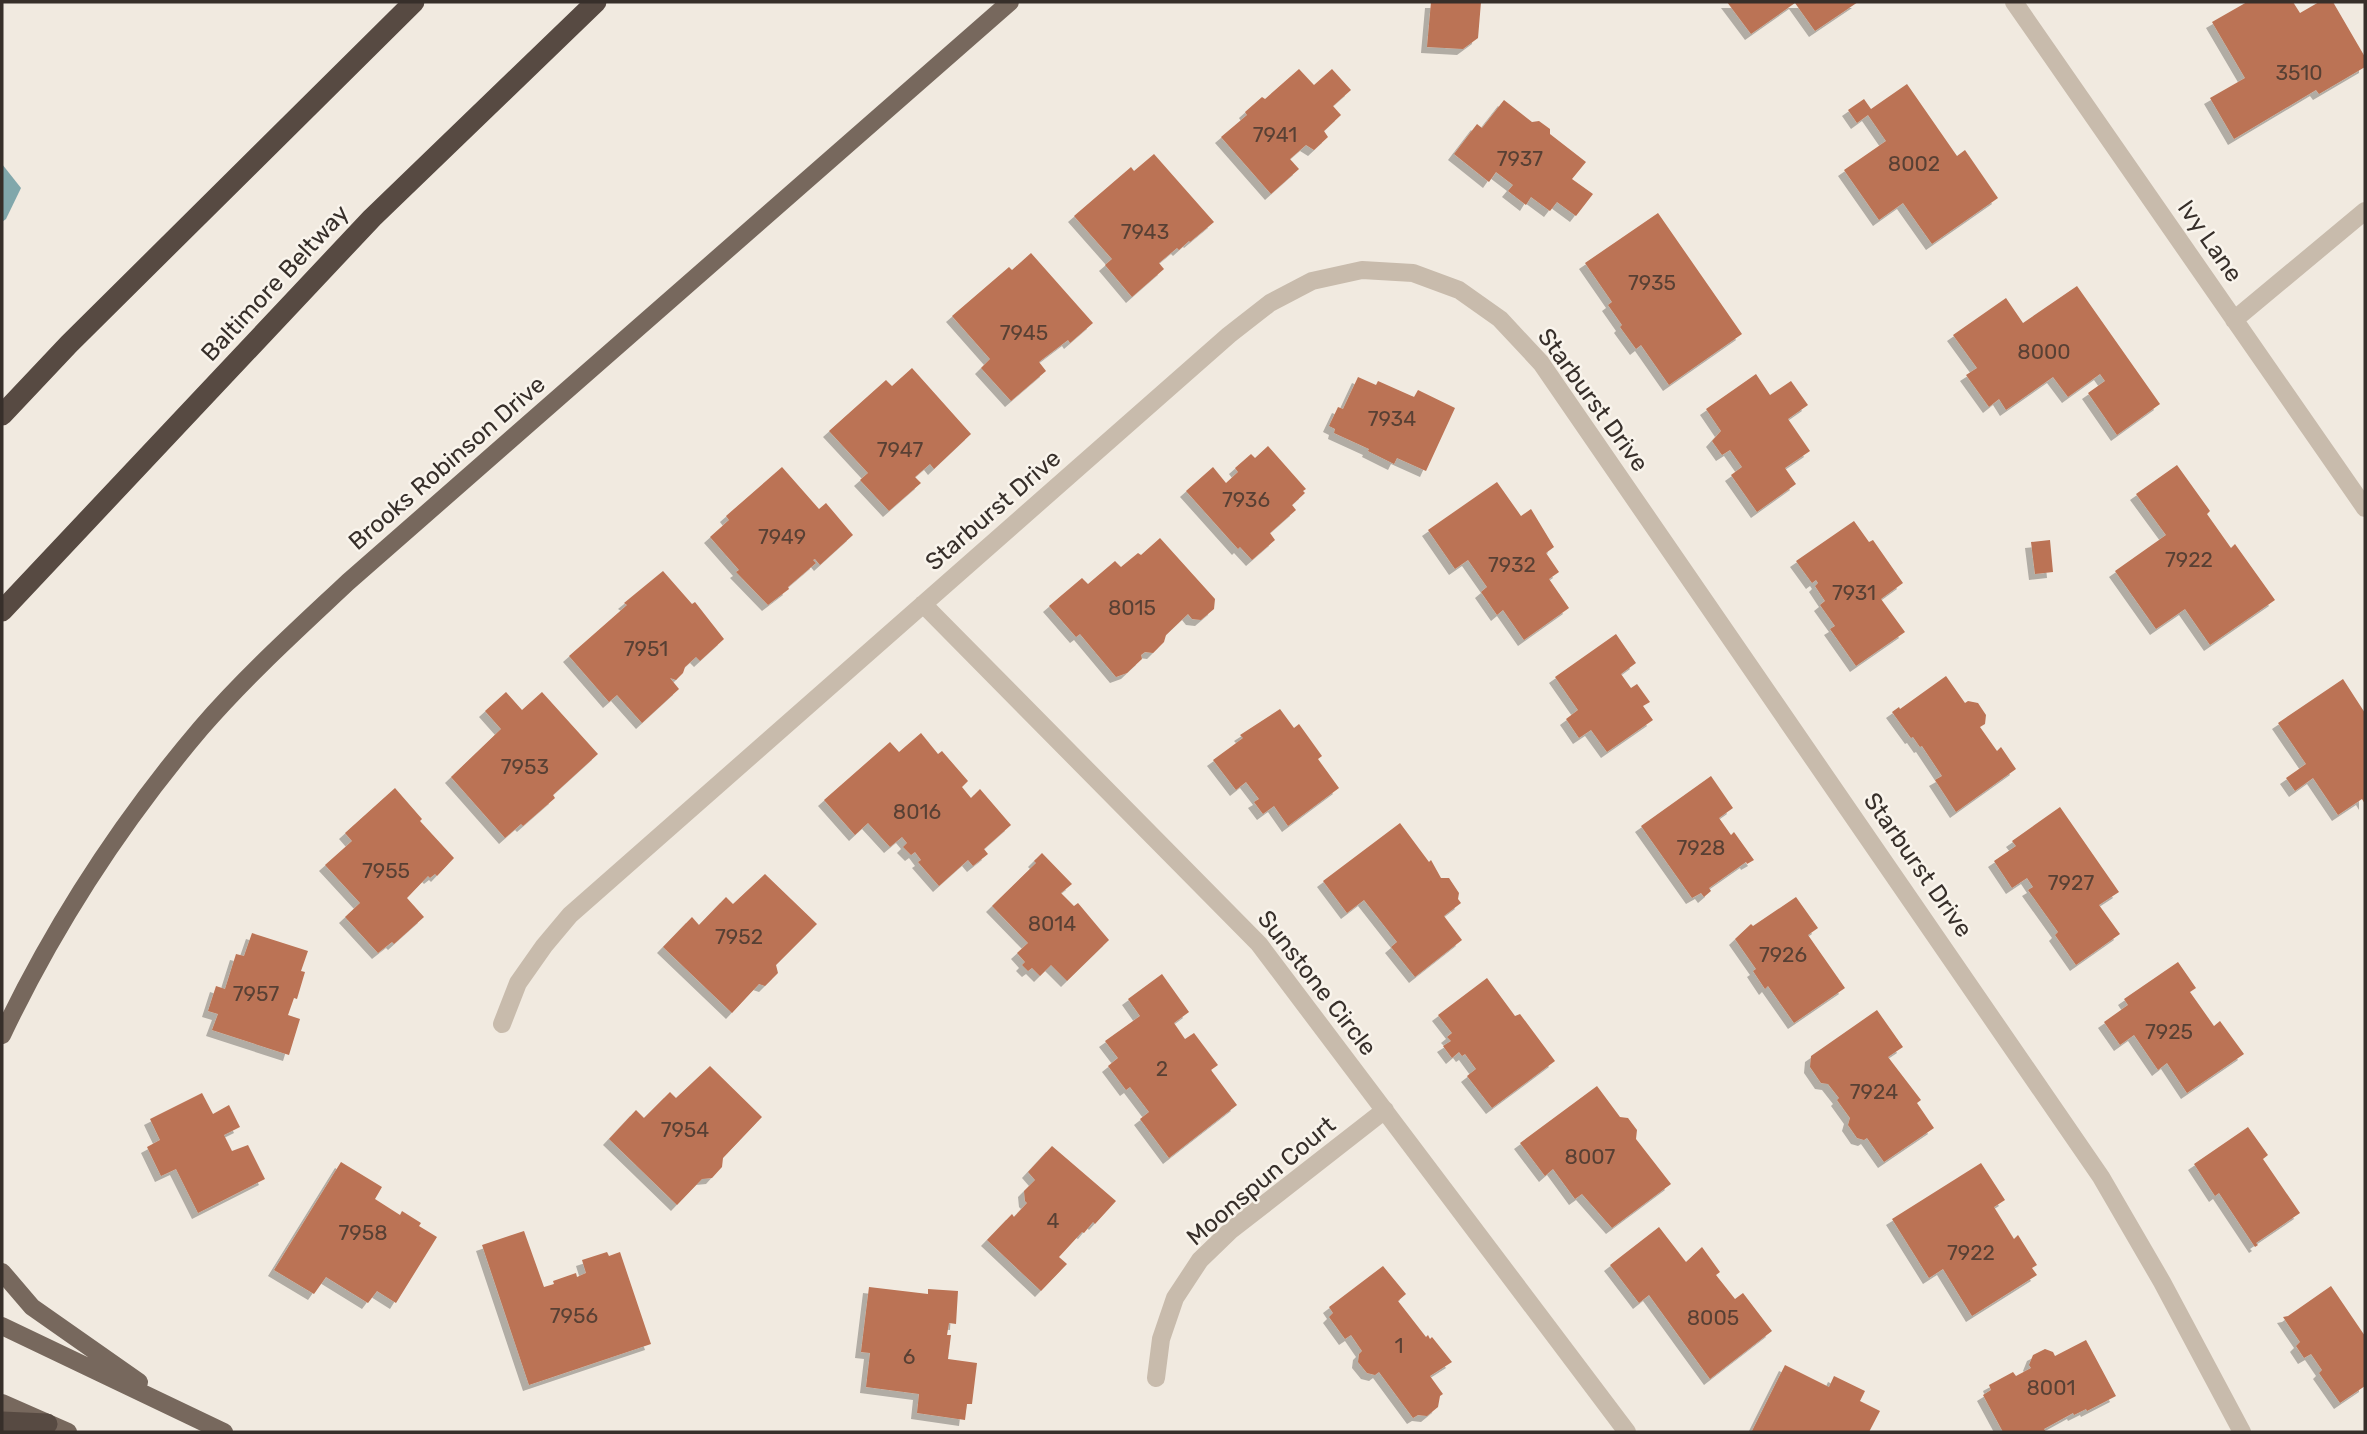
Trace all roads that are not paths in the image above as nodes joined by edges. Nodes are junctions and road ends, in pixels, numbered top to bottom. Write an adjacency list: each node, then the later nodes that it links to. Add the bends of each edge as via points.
1 (414, 2): 7 (highway)
2 (596, 2): 10 (highway, Baltimore Beltway, via 372,218)
3 (1010, 2): 12 (main road, Brooks Robinson Drive, via 348,582 259,666 194,736 104,855 59,926)
4 (2014, 2): 6 (street, Ivy Lane)
5 (2365, 211): 6 (street)
6 (2234, 320): 8 (street, Ivy Lane)
7 (2, 415)
8 (2365, 508)
9 (923, 604): 11 (street, Starburst Drive, via 570,915 518,983); 13 (street, Sunstone Circle, via 1259,944); 24 (street, Starburst Drive, via 1270,303 1312,281 1362,270 1413,273 1459,290 1500,319 1541,363 2035,1077 2101,1177)
10 (2, 611)
11 (502, 1024)
12 (2, 1035)
13 (1385, 1110): 16 (street, Moonspun Court, via 1230,1231 1200,1260 1175,1298 1161,1339); 23 (street, Sunstone Circle)
14 (2, 1272): 18 (main road, via 32,1307)
15 (2, 1326): 18 (main road)
16 (1156, 1378)
17 (2, 1403): 20 (main road)
18 (182, 1413): 22 (main road)
19 (2, 1422): 20 (highway)
20 (47, 1424): 21 (main road)
21 (68, 1432)
22 (224, 1432)
23 (1627, 1432)
24 (2242, 1432)

